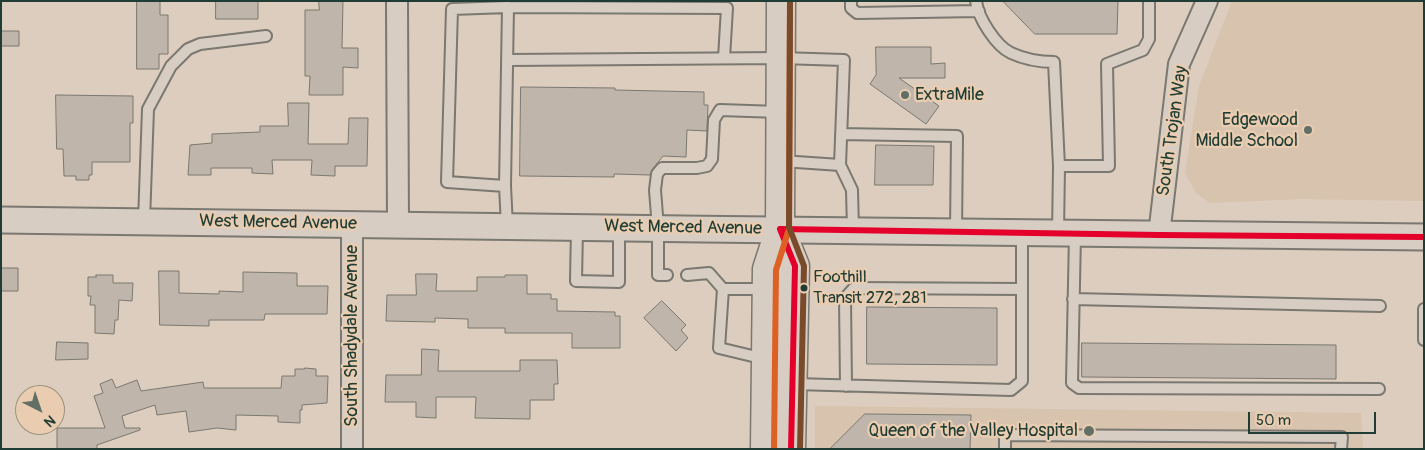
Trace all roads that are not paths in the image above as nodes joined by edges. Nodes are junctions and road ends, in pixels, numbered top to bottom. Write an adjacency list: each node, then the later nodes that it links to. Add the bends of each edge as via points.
1 (396, 1): 21 (street)
2 (781, 1): 10 (main road)
3 (850, 1): 7 (lane, via 851,8 858,13)
4 (1149, 1): 16 (lane, via 1149,39 1143,50 1108,64 1109,166)
5 (1207, 1): 31 (street, South Trojan Way, via 1180,64)
6 (508, 6): 9 (lane, via 727,8); 11 (lane); 17 (lane, via 452,9 447,182)
7 (977, 6): 16 (lane, via 994,39 1010,53 1040,62 1054,62)
8 (266, 36): 19 (lane, via 200,44 188,49 171,66 148,109)
9 (724, 58): 10 (lane); 11 (lane)
10 (781, 58): 12 (main road); 13 (lane, via 844,60)
11 (507, 60): 17 (lane)
12 (780, 112): 14 (main road); 25 (lane, via 724,109 717,112 712,159 708,166 662,168 657,174)
13 (841, 134): 15 (lane); 28 (lane, via 957,136)
14 (780, 161): 15 (lane); 26 (main road)
15 (840, 165): 27 (lane, via 852,190)
16 (1059, 166): 30 (lane)
17 (505, 186): 22 (lane)
18 (1, 220): 19 (street, West Merced Avenue)
19 (144, 221): 20 (street, West Merced Avenue)
20 (352, 223): 21 (street, West Merced Avenue); 46 (street, South Shadydale Avenue)
21 (398, 225): 22 (street, West Merced Avenue)
22 (507, 226): 23 (street, West Merced Avenue)
23 (576, 227): 24 (street, West Merced Avenue); 24 (lane, via 576,281 585,282 619,282)
24 (619, 227): 25 (street, West Merced Avenue)
25 (658, 228): 26 (street, West Merced Avenue); 33 (lane, via 658,275)
26 (780, 229): 27 (street, West Merced Avenue); 36 (main road, via 767,269); 43 (main road, via 795,266)
27 (854, 230): 28 (street, West Merced Avenue)
28 (956, 232): 29 (street, West Merced Avenue)
29 (1022, 233): 30 (street, West Merced Avenue); 37 (lane)
30 (1066, 234): 31 (street, West Merced Avenue); 38 (lane)
31 (1159, 235): 32 (street, West Merced Avenue)
32 (1424, 237)
33 (667, 275)
34 (687, 275): 35 (lane, via 709,273)
35 (723, 289): 36 (lane); 42 (lane, via 719,348)
36 (767, 289): 42 (main road)
37 (1022, 289): 44 (lane, via 854,288 845,298); 44 (lane, via 1022,381 1011,390)
38 (1073, 299): 39 (lane); 45 (lane, via 1072,382 1079,388)
39 (1380, 306)
40 (1424, 309): 41 (lane)
41 (1424, 340)
42 (766, 359): 47 (main road)
43 (792, 384): 44 (lane); 48 (main road)
44 (846, 386)
45 (1380, 389)
46 (352, 449)
47 (765, 449)
48 (792, 449)
49 (1004, 449): 50 (lane, via 1005,435 1024,435 1342,437)
50 (1342, 449)

